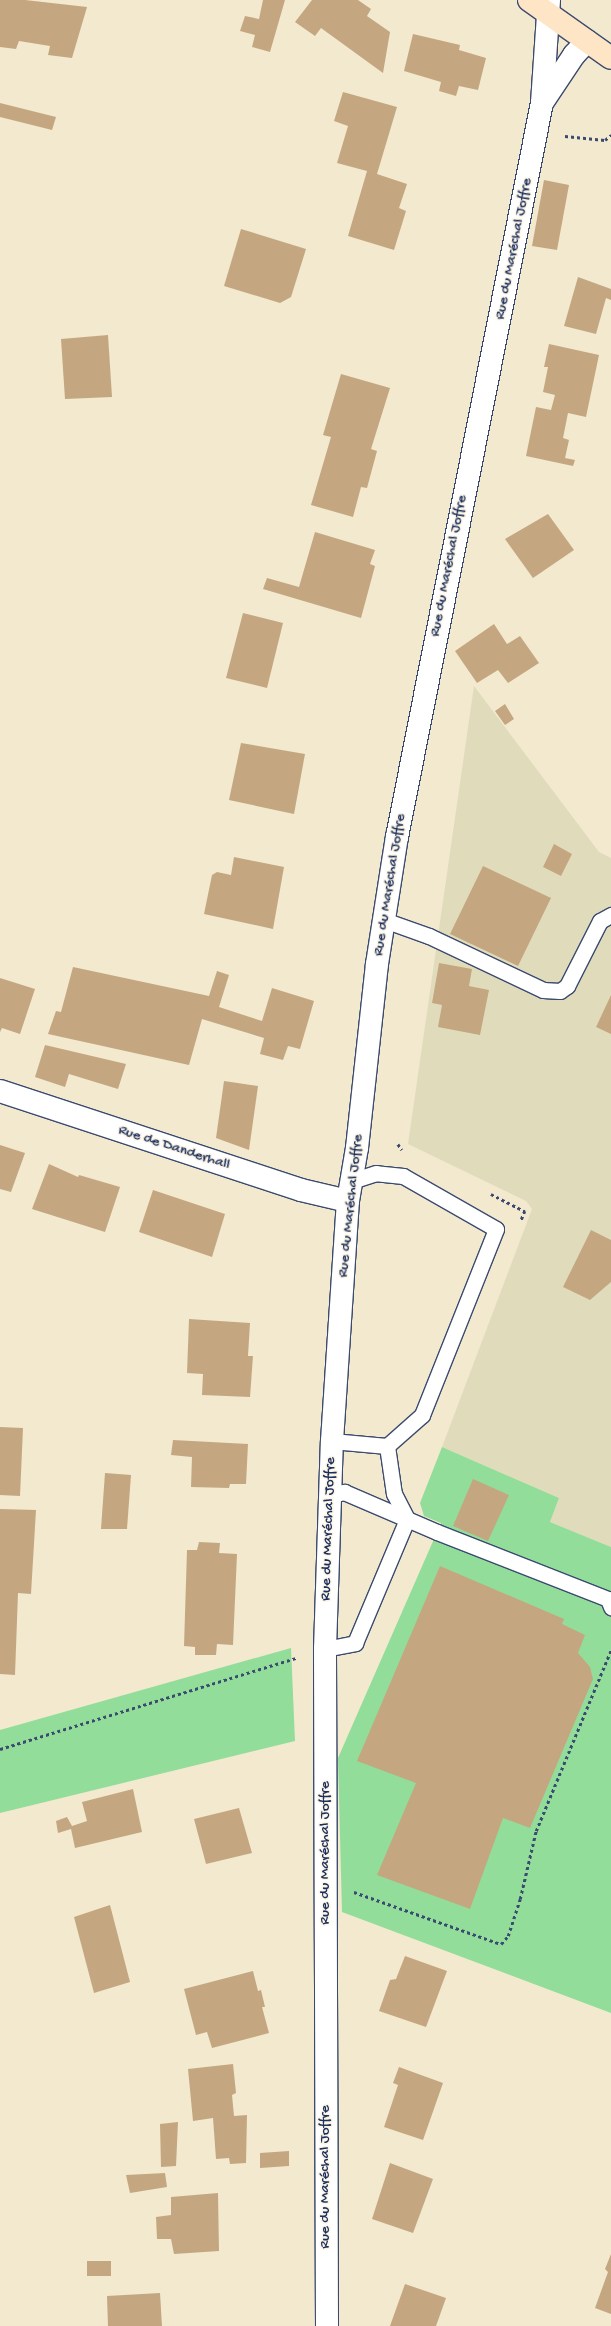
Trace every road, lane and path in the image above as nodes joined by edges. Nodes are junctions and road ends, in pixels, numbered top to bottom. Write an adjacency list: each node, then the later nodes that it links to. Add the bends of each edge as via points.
1 (529, 0): 2 (street)
2 (548, 6): 3 (street); 5 (street, Rue du Maréchal Joffre)
3 (587, 41): 4 (street); 5 (street, Rue du Maréchal Joffre, via 574,54)
4 (611, 58)
5 (542, 103): 6 (street, Rue du Maréchal Joffre)
6 (537, 131): 7 (path, via 584,139 605,140); 9 (street, Rue du Maréchal Joffre, via 437,628)
7 (611, 135)
8 (611, 914): 9 (lane, via 600,921 568,986 560,991 543,990 429,936)
9 (384, 920): 11 (street, Rue du Maréchal Joffre)
10 (0, 1091): 11 (street, Rue de Danderhall, via 301,1190)
11 (350, 1191): 12 (street, Rue du Maréchal Joffre); 13 (lane, via 376,1173 403,1176 496,1229 422,1415)
12 (332, 1442): 13 (lane); 14 (street, Rue du Maréchal Joffre)
13 (387, 1446): 15 (lane, via 394,1494)
14 (329, 1496): 15 (lane, via 344,1492); 17 (street, Rue du Maréchal Joffre)
15 (407, 1519): 16 (lane, via 608,1599); 17 (lane, via 355,1643)
16 (611, 1607)
17 (325, 1649): 19 (path); 20 (street, Rue du Maréchal Joffre)
18 (611, 1650): 20 (path, via 536,1831 520,1899 508,1936 501,1944)
19 (0, 1748)
20 (326, 1882): 21 (street, Rue du Maréchal Joffre)
21 (326, 2326)

